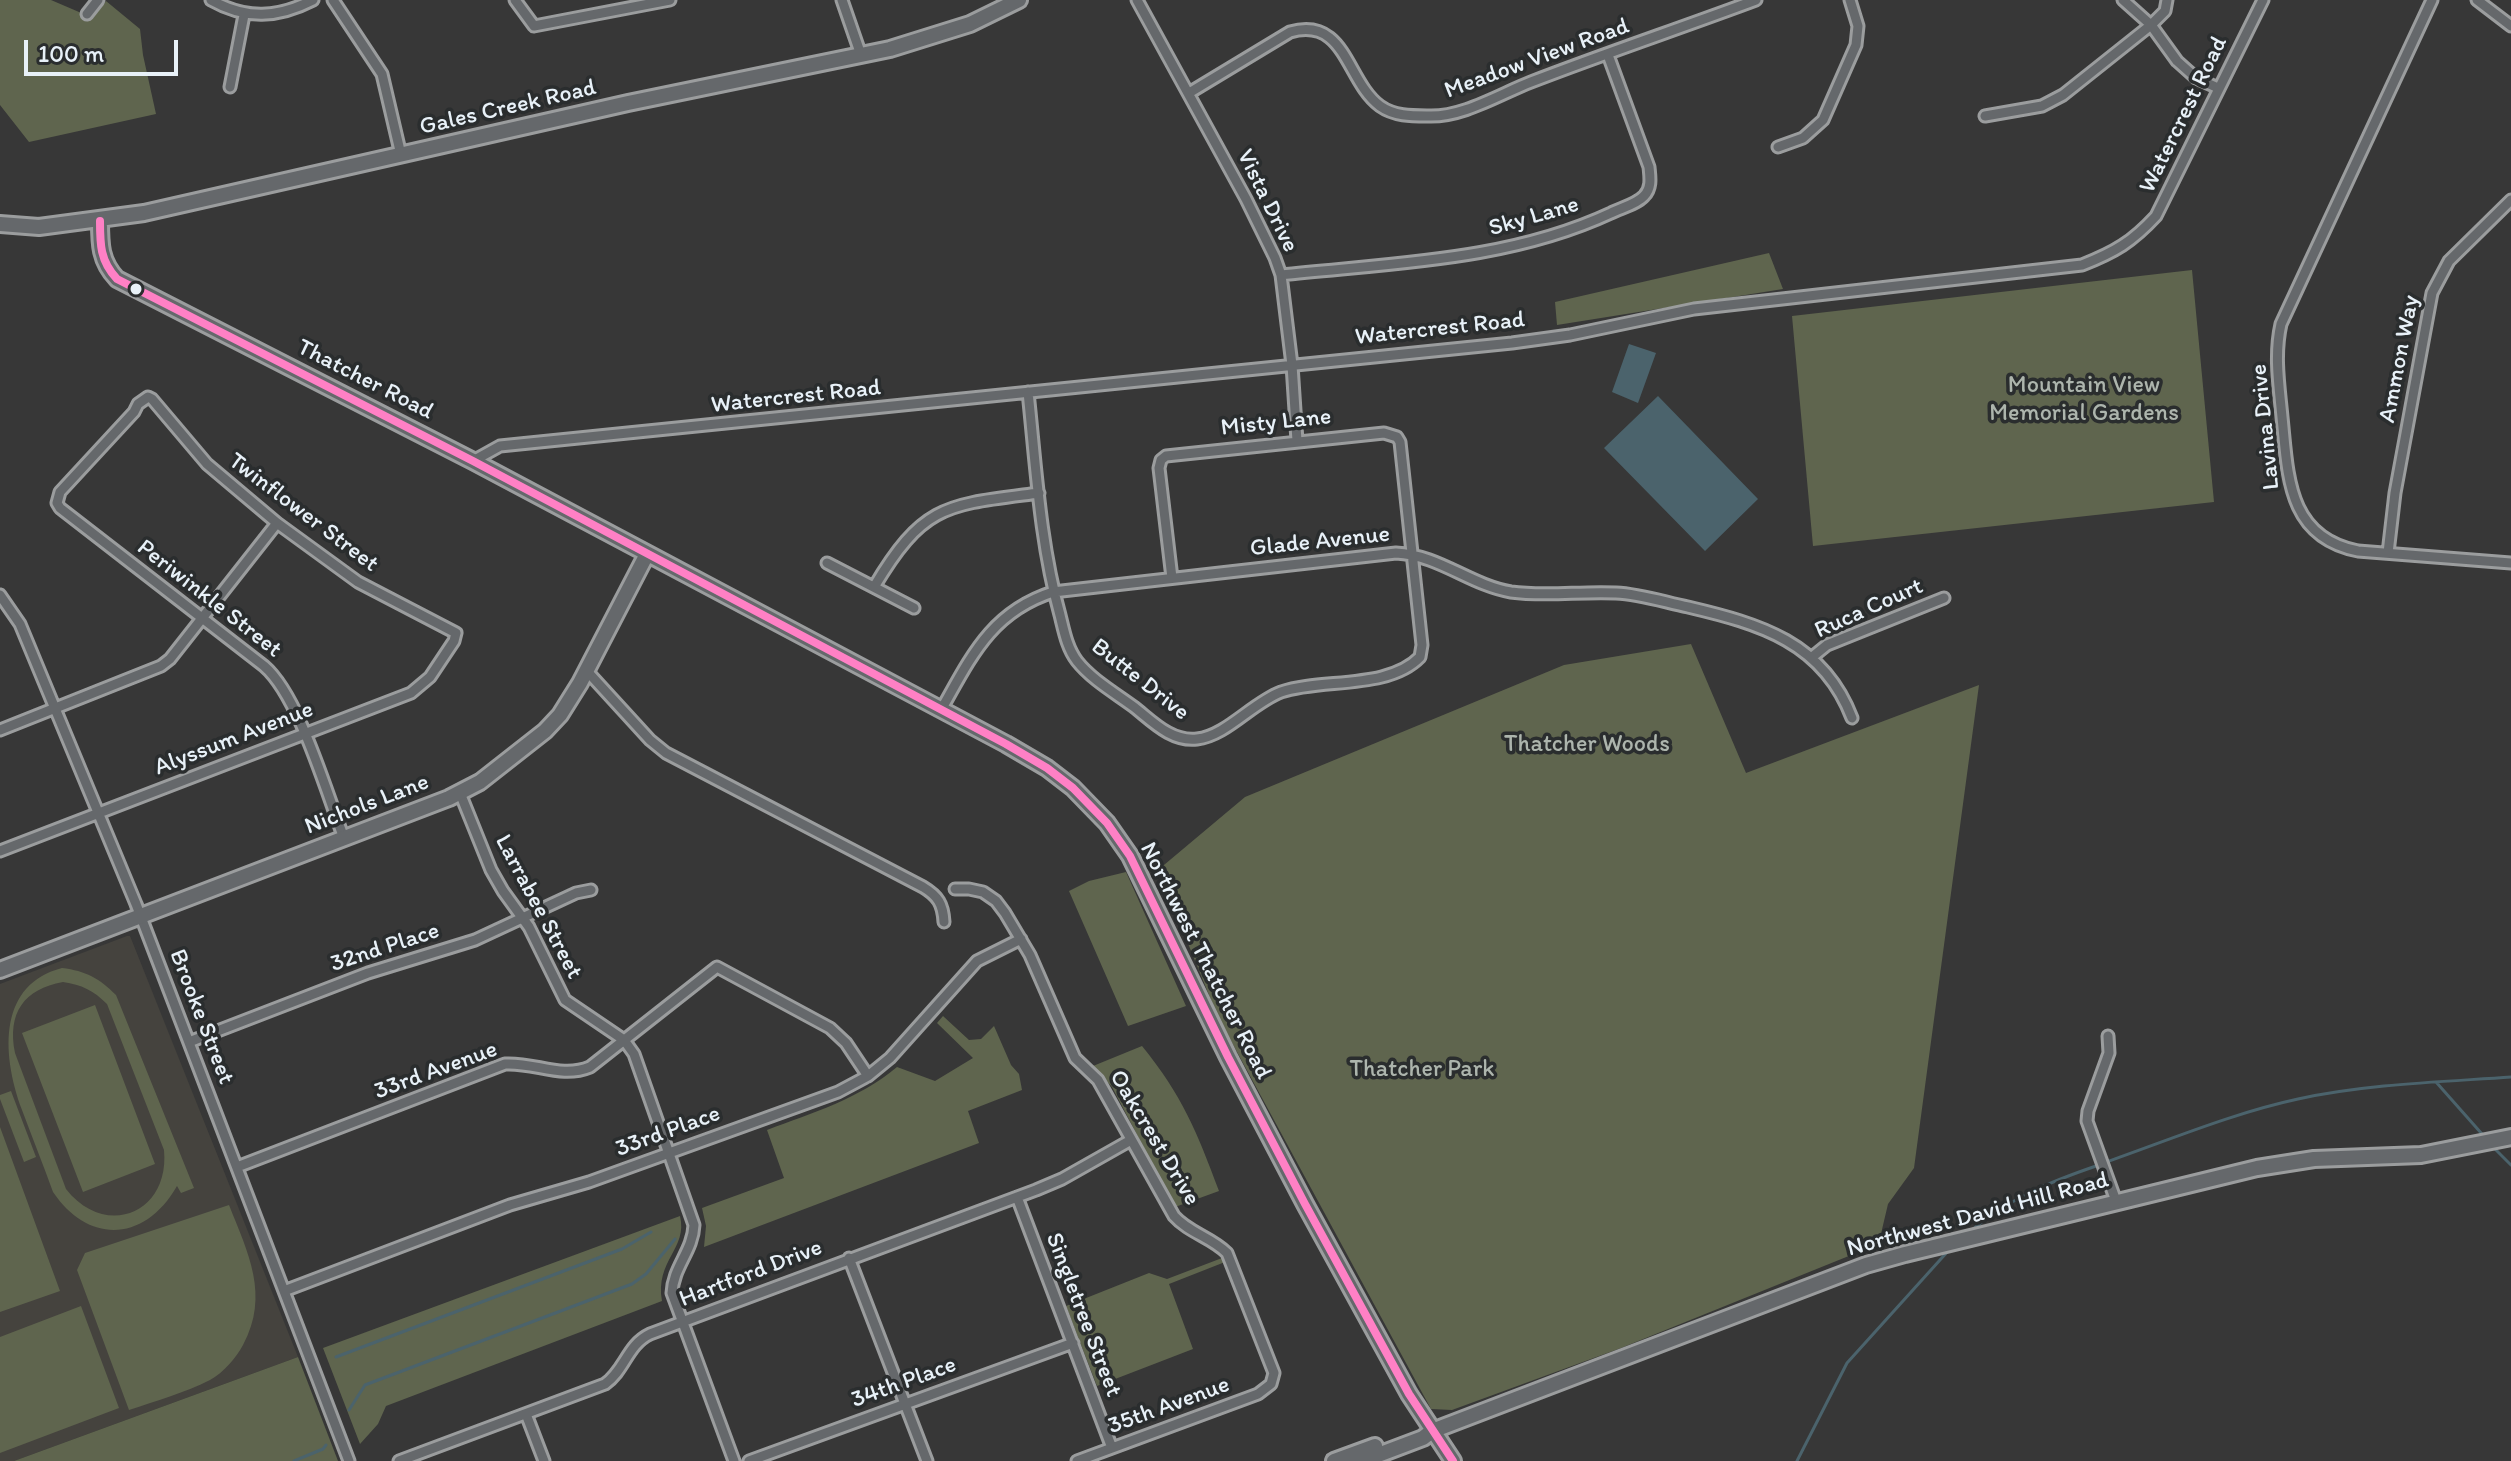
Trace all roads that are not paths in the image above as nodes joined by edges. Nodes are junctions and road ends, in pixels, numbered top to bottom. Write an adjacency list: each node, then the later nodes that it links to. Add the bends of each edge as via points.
1 (98, 0): 17 (street)
2 (211, 0): 18 (street)
3 (313, 0): 18 (street, via 276,14)
4 (333, 0): 28 (street, via 382,74)
5 (515, 0): 6 (street, via 534,26)
6 (670, 0)
7 (842, 0): 21 (street)
8 (1019, 0): 21 (street, Gales Creek Road, via 970,24)
9 (1137, 0): 25 (street, Vista Drive)
10 (1756, 0): 22 (street, Meadow View Road)
11 (1850, 0): 27 (street, via 1858,26 1856,45 1823,120 1803,138)
12 (2123, 0): 19 (street)
13 (2167, 0): 19 (street, via 2165,11)
14 (2263, 0): 24 (street, Watercrest Road)
15 (2432, 0): 40 (street, Lavina Drive, via 2278,338 2289,483 2296,505 2325,539 2348,549)
16 (2477, 0): 20 (street)
17 (87, 14)
18 (244, 15): 23 (street)
19 (2151, 25): 24 (street, via 2177,61); 26 (street, via 2063,95 2042,106)
20 (2511, 26)
21 (861, 55): 28 (street, Gales Creek Road)
22 (1608, 55): 25 (street, Meadow View Road, via 1463,109 1433,117 1409,116 1378,104 1332,39 1306,28 1290,32); 32 (street, Sky Lane, via 1649,167 1644,196 1598,219 1519,245)
23 (230, 87)
24 (2218, 88): 33 (street, Watercrest Road, via 2156,216 2134,240 2082,265 1694,309 1570,335)
25 (1189, 93): 32 (street, Vista Drive)
26 (1985, 116)
27 (1778, 147)
28 (401, 155): 30 (street, Gales Creek Road)
29 (2511, 200): 40 (street, Ammon Way, via 2449,261 2432,293)
30 (100, 221): 31 (street, Gales Creek Road, via 39,227); 37 (street, Thatcher Road, via 101,255 117,279)
31 (0, 224)
32 (1281, 275): 33 (street, Vista Drive)
33 (1292, 365): 34 (street, Watercrest Road); 36 (street, Vista Drive)
34 (1028, 392): 37 (street, Watercrest Road, via 500,446); 38 (street, Butte Drive)
35 (148, 397): 39 (street, Twinflower Street, via 207,464); 51 (street, Periwinkle Street, via 60,492 57,503)
36 (1297, 441): 42 (street, Misty Lane, via 1384,433 1397,437); 45 (street, Misty Lane, via 1161,460)
37 (473, 461): 41 (street, Thatcher Road)
38 (1039, 493): 46 (street, via 969,502 925,521 895,552); 47 (street, Butte Drive)
39 (277, 523): 51 (street); 52 (street, Twinflower Street, via 358,582)
40 (2388, 553): 44 (street, Lavina Drive)
41 (647, 554): 54 (street, Nichols Lane); 56 (street, Northwest Thatcher Road)
42 (1413, 554): 45 (street, Glade Avenue); 47 (street, Butte Drive, via 1422,645 1415,662 1366,680 1282,692 1217,733 1191,740 1166,732 1084,668 1069,647); 53 (street, Glade Avenue, via 1508,591 1620,593 1745,621)
43 (827, 563): 46 (street)
44 (2511, 563)
45 (1172, 578): 47 (street, Glade Avenue)
46 (874, 587): 50 (street)
47 (1053, 592): 56 (street, Glade Avenue, via 995,625)
48 (0, 595): 55 (street, Brooke Street, via 20,624)
49 (1944, 598): 53 (street, Ruca Court, via 1827,645)
50 (914, 608)
51 (202, 619): 55 (street, via 161,666); 59 (street, Periwinkle Street, via 273,674)
52 (456, 633): 59 (street, Alyssum Avenue, via 430,677 411,693)
53 (1811, 658): 57 (street, Glade Avenue, via 1839,689)
54 (586, 670): 60 (street, Nichols Lane, via 553,724); 68 (street, via 666,753 923,887 939,900)
55 (54, 709): 58 (street); 61 (street, Brooke Street)
56 (941, 710): 88 (street, Northwest Thatcher Road, via 1055,773 1087,800 1120,840 1279,1155)
57 (1852, 718)
58 (0, 730)
59 (304, 733): 61 (street, Alyssum Avenue); 62 (street, Periwinkle Street)
60 (460, 793): 62 (street, Nichols Lane); 67 (street, Larrabee Street, via 491,870)
61 (98, 813): 63 (street, Alyssum Avenue); 66 (street, Brooke Street)
62 (344, 838): 66 (street, Nichols Lane)
63 (0, 851)
64 (955, 889): 69 (street, Oakcrest Drive, via 983,892 996,901)
65 (591, 890): 67 (street, 32nd Place)
66 (140, 916): 70 (street, Nichols Lane); 73 (street, Brooke Street)
67 (523, 919): 72 (street, Larrabee Street, via 565,1000); 73 (street, 32nd Place)
68 (944, 922)
69 (1021, 939): 74 (street, 33rd Place, via 974,965 897,1052); 76 (street, Oakcrest Drive, via 1071,1052 1098,1080)
70 (0, 970)
71 (2108, 1036): 80 (street, via 2109,1053 2087,1121)
72 (624, 1040): 74 (street, 33rd Avenue, via 717,967 830,1028); 77 (street, Larrabee Street, via 634,1054); 78 (street, 33rd Avenue, via 581,1071 505,1064)
73 (189, 1042): 78 (street, Brooke Street)
74 (868, 1076): 77 (street, 33rd Place, via 838,1092)
75 (2511, 1137): 80 (street, Northwest David Hill Road, via 2421,1155 2295,1161)
76 (1131, 1140): 79 (street, Hartford Drive, via 1062,1179); 85 (street, Oakcrest Drive, via 1177,1219 1227,1253 1272,1366)
77 (669, 1153): 82 (street, 33rd Place, via 510,1205); 83 (street, Larrabee Street, via 694,1225 672,1284)
78 (237, 1167): 82 (street, Brooke Street)
79 (1017, 1197): 81 (street, Hartford Drive); 84 (street, Singletree Street)
80 (2116, 1201): 88 (street, Northwest David Hill Road, via 1866,1265)
81 (849, 1258): 83 (street, Hartford Drive); 86 (street)
82 (284, 1291): 90 (street, Brooke Street)
83 (681, 1321): 87 (street, Hartford Drive, via 635,1343 605,1384); 93 (street, Larrabee Street)
84 (1073, 1343): 86 (street, 34th Place); 89 (street, Singletree Street)
85 (1271, 1384): 89 (street, 35th Avenue, via 1258,1394)
86 (905, 1404): 94 (street, 34th Place); 95 (street)
87 (526, 1414): 91 (street, Hartford Drive); 92 (street)
88 (1432, 1431): 97 (street, Northwest David Hill Road, via 1419,1430); 98 (street, Northwest David Hill Road); 99 (street, Northwest Thatcher Road)
89 (1112, 1448): 96 (street, 35th Avenue)
90 (349, 1461)
91 (399, 1461)
92 (544, 1461)
93 (734, 1461)
94 (749, 1461)
95 (927, 1461)
96 (1077, 1461)
97 (1334, 1461)
98 (1362, 1461)
99 (1453, 1461)

